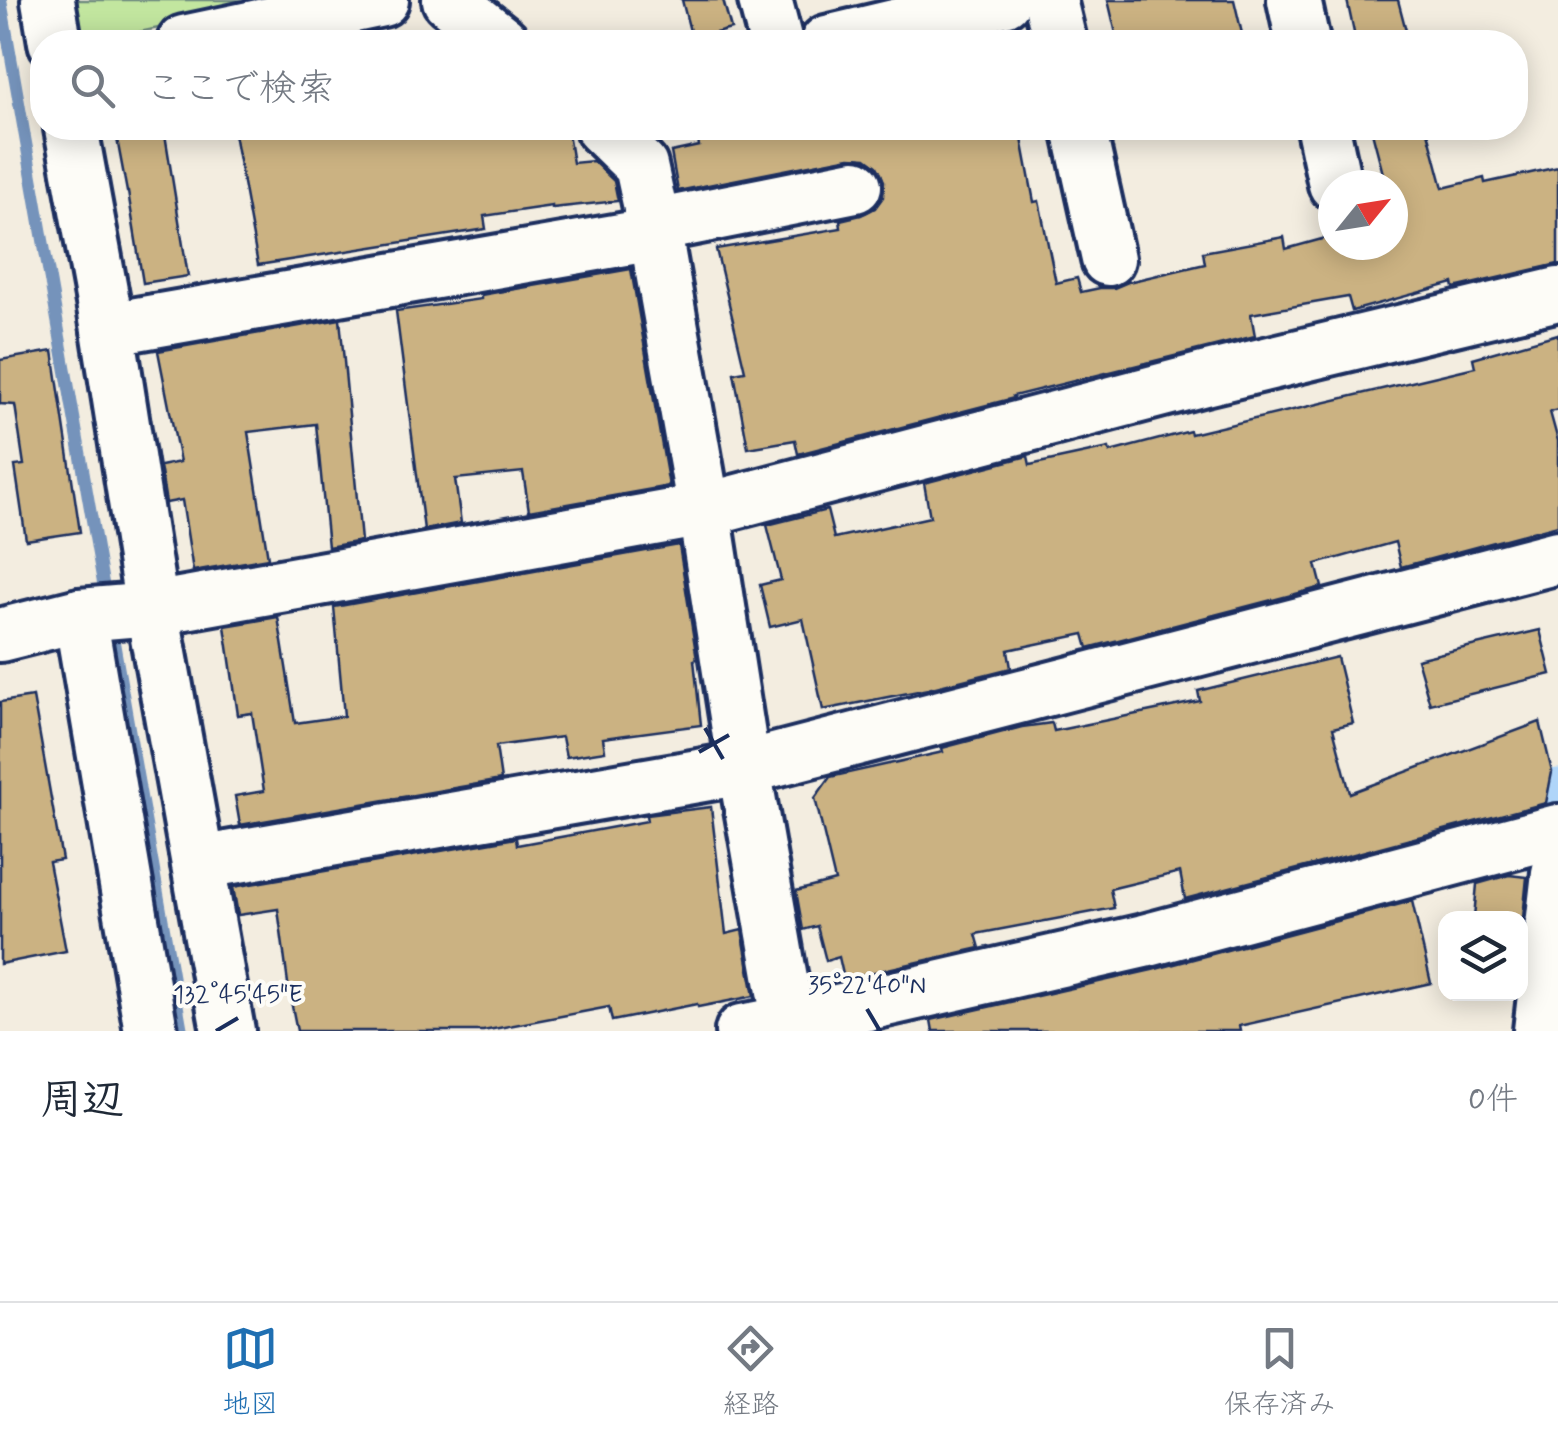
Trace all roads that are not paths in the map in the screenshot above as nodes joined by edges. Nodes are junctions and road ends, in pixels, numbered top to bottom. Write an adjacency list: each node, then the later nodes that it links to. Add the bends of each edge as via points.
1 (48, 0): 8 (street)
2 (382, 0): 9 (street)
3 (449, 0): 10 (street)
4 (765, 0): 11 (street)
5 (1004, 0): 12 (street)
6 (1050, 0): 13 (street)
7 (1294, 0): 14 (street)
8 (53, 30)
9 (241, 30)
10 (487, 30)
11 (773, 30)
12 (878, 30)
13 (1057, 30)
14 (1301, 30)
15 (73, 140): 24 (street)
16 (614, 140): 21 (street, via 641,166)
17 (1081, 140): 22 (street)
18 (1325, 140): 19 (street)
19 (1332, 170)
20 (855, 186): 21 (street)
21 (654, 230): 24 (street); 25 (street)
22 (1108, 259)
23 (1558, 294): 25 (street)
24 (108, 329): 27 (street)
25 (704, 510): 27 (street); 30 (street)
26 (1558, 557): 30 (street)
27 (152, 609): 28 (street); 32 (street)
28 (80, 616): 29 (street); 35 (street)
29 (2, 622)
30 (744, 768): 32 (street); 34 (street)
31 (1558, 831): 34 (street, via 1144,941)
32 (198, 862): 36 (street)
33 (1558, 873): 37 (street)
34 (774, 1028)
35 (150, 1031)
36 (228, 1031)
37 (1540, 1031)

